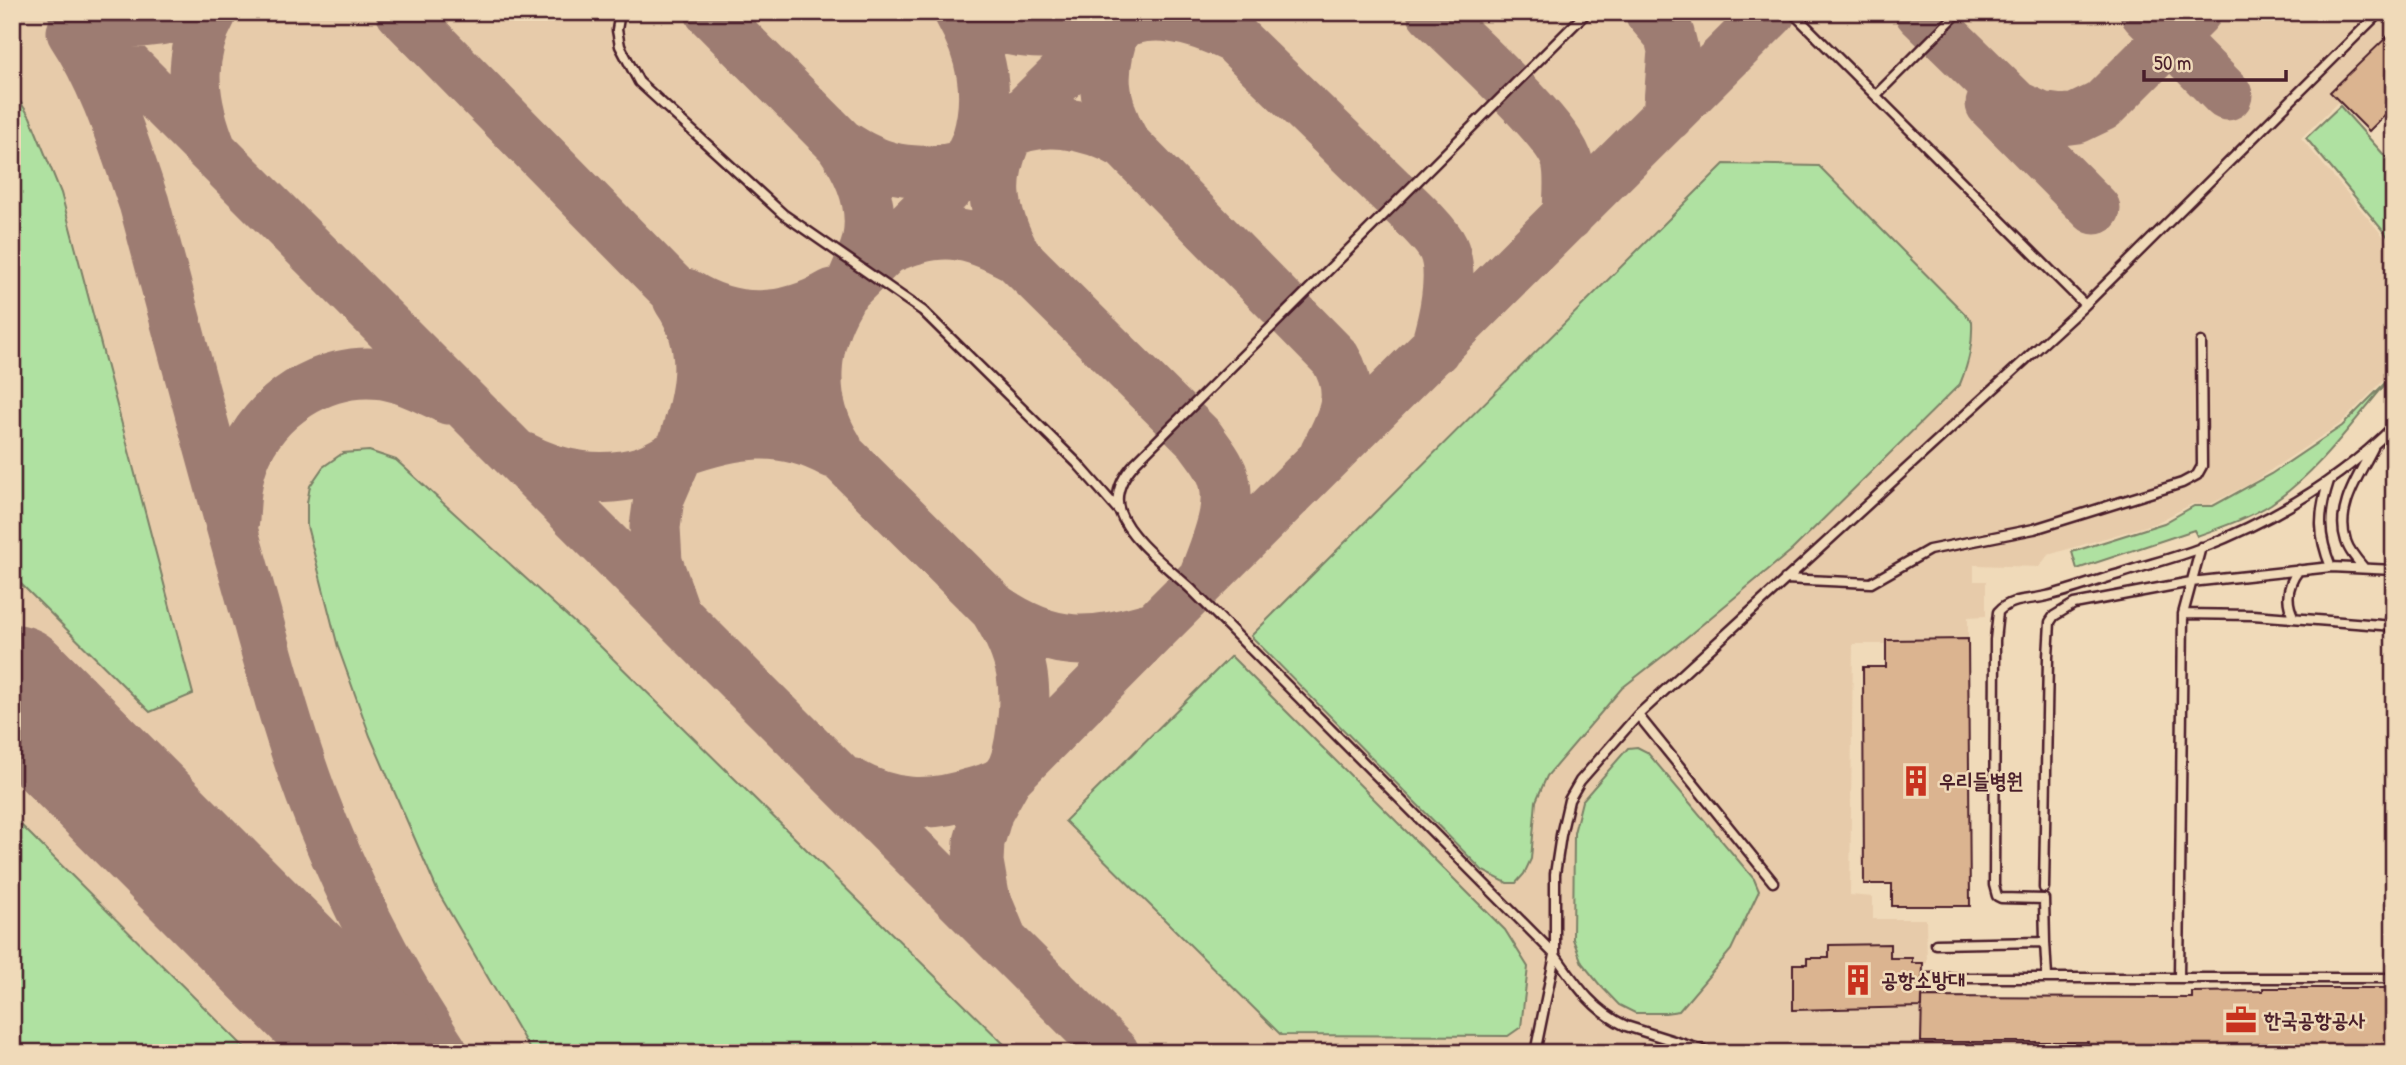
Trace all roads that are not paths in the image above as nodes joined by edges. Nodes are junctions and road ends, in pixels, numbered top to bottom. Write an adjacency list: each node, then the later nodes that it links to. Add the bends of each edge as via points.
1 (620, 12): 12 (lane, via 620,46 639,82 783,214 923,311)
2 (1587, 12): 12 (lane, via 1136,462 1122,482)
3 (1792, 12): 6 (lane)
4 (1959, 12): 6 (lane)
5 (2381, 12): 7 (lane)
6 (1875, 95): 7 (lane)
7 (2085, 305): 18 (lane)
8 (2201, 342): 18 (lane, via 2204,440 2197,475 2034,529 1929,550 1871,583)
9 (2394, 426): 10 (lane)
10 (2374, 445): 11 (lane); 15 (lane, via 2343,512 2346,543)
11 (2329, 481): 13 (lane, via 2289,506); 14 (lane, via 2319,527)
12 (1120, 512): 28 (lane, via 1138,538)
13 (2202, 547): 19 (lane); 26 (lane, via 2047,596 2008,603 1998,612 1994,886 2001,898 2045,899)
14 (2331, 567): 15 (lane); 16 (lane)
15 (2364, 568): 17 (lane)
16 (2299, 570): 19 (lane); 21 (lane, via 2288,589)
17 (2394, 570)
18 (1786, 579): 23 (lane)
19 (2192, 582): 20 (lane); 25 (lane, via 2083,601 2065,607 2050,622)
20 (2183, 614): 21 (lane); 31 (lane)
21 (2294, 618): 22 (lane)
22 (2394, 626)
23 (1638, 715): 24 (lane); 28 (lane, via 1569,800 1555,874)
24 (1773, 882)
25 (2044, 888)
26 (2045, 942): 27 (lane); 29 (lane)
27 (1936, 944)
28 (1555, 955): 33 (lane); 34 (lane, via 1595,1006 1612,1020)
29 (2047, 977): 30 (lane); 31 (lane)
30 (1928, 978)
31 (2179, 978): 32 (lane)
32 (2394, 978)
33 (1535, 1053)
34 (1712, 1053)

